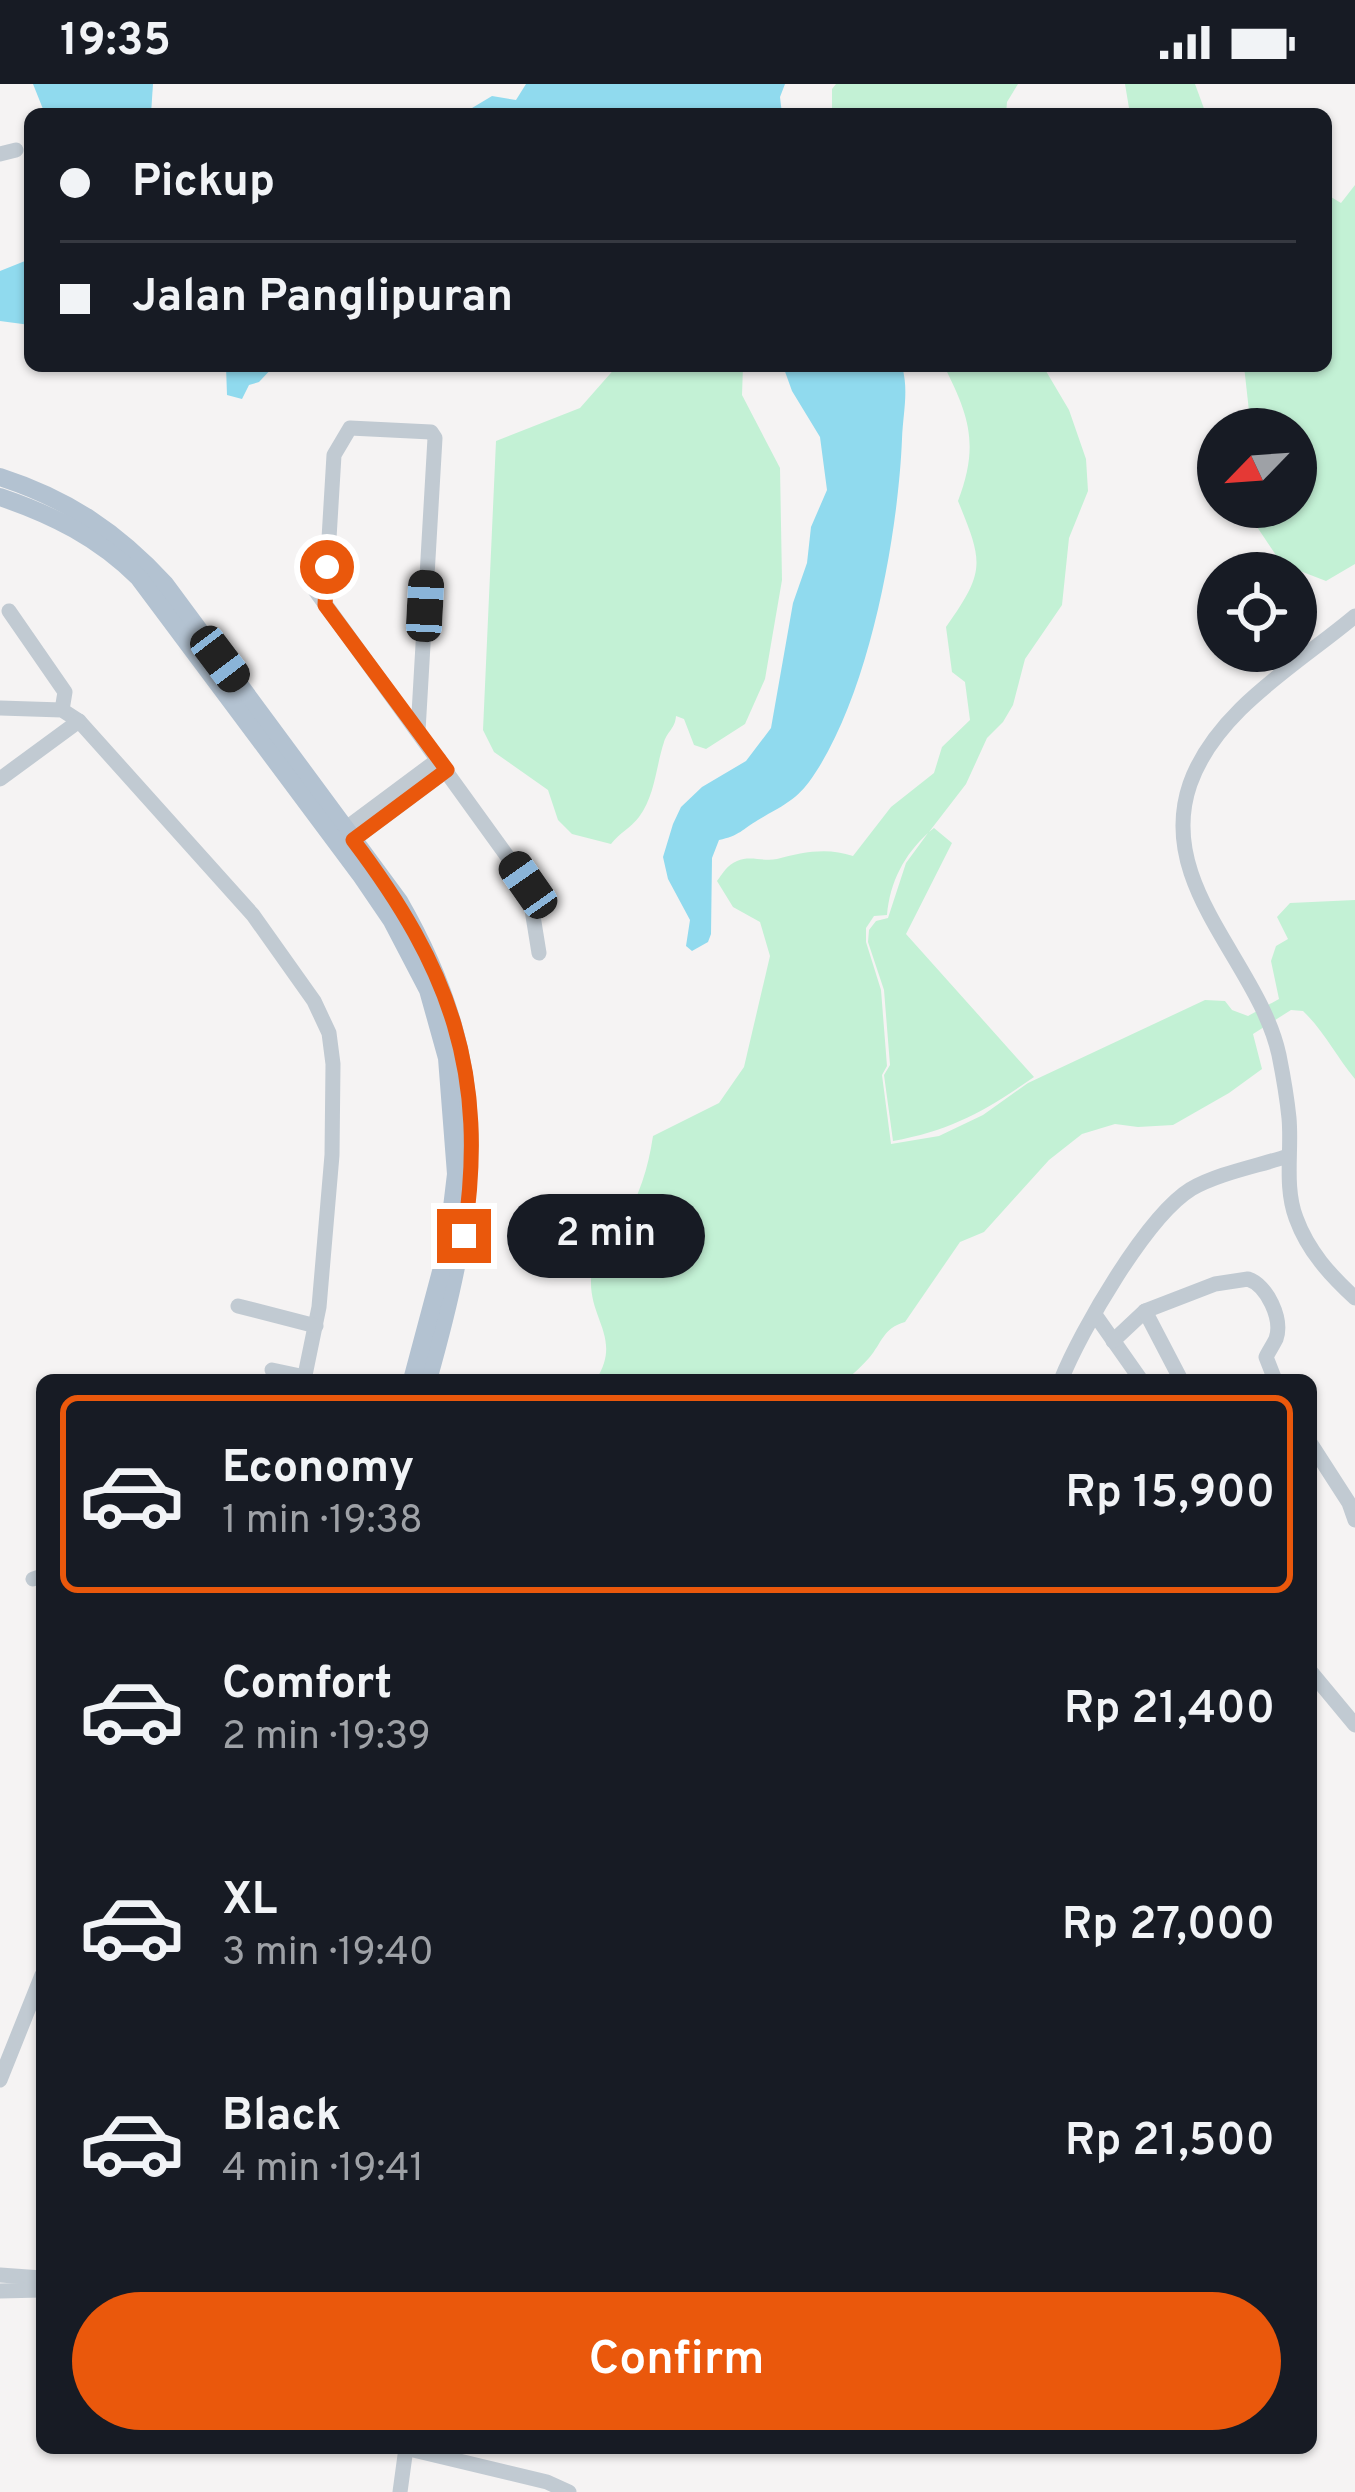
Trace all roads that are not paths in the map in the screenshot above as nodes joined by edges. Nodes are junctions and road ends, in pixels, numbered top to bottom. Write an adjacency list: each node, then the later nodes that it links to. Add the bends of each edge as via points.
1 (0, 477): 7 (main road, via 70,505 130,547 165,584)
2 (0, 497): 7 (main road, via 68,524 126,565)
3 (307, 579): 4 (street)
4 (325, 605): 11 (street); 11 (street, via 334,454 350,428 431,432)
5 (9, 611): 9 (street, via 65,692)
6 (1355, 616): 16 (street, via 1219,733 1184,807 1189,872 1279,1054)
7 (240, 699): 14 (main road); 17 (main road, via 392,921 428,990 447,1058 456,1153)
8 (0, 709): 9 (street)
9 (62, 710): 10 (street)
10 (79, 721): 13 (street); 22 (street, via 253,915 329,1033 333,1139)
11 (418, 731): 12 (street)
12 (443, 764): 14 (street); 15 (street, via 528,885)
13 (0, 779)
14 (349, 834): 17 (main road, via 424,944 457,1028 471,1160 468,1212)
15 (539, 953)
16 (1288, 1156): 18 (street, via 1294,1213 1309,1248); 21 (street, via 1193,1188 1160,1213)
17 (444, 1294): 27 (main road); 28 (main road)
18 (1355, 1298)
19 (238, 1306): 22 (street)
20 (1145, 1311): 23 (street); 31 (street); 32 (street, via 1223,1282 1258,1282 1277,1327 1266,1357)
21 (1096, 1316): 23 (street); 29 (street)
22 (316, 1326): 26 (street)
23 (1113, 1341): 30 (street)
24 (272, 1370): 25 (street)
25 (288, 1374)
26 (306, 1374)
27 (414, 1374)
28 (429, 1374)
29 (1064, 1374)
30 (1137, 1374)
31 (1178, 1374)
32 (1272, 1374)
33 (1317, 1452): 34 (street)
34 (1355, 1520)
35 (1317, 1679): 36 (street)
36 (1355, 1725)
37 (36, 1990): 38 (street)
38 (0, 2080)
39 (0, 2275): 40 (street)
40 (36, 2278)
41 (0, 2290): 42 (street)
42 (36, 2290)
43 (404, 2454): 45 (street)
44 (430, 2454): 46 (street)
45 (400, 2492)
46 (569, 2492)

